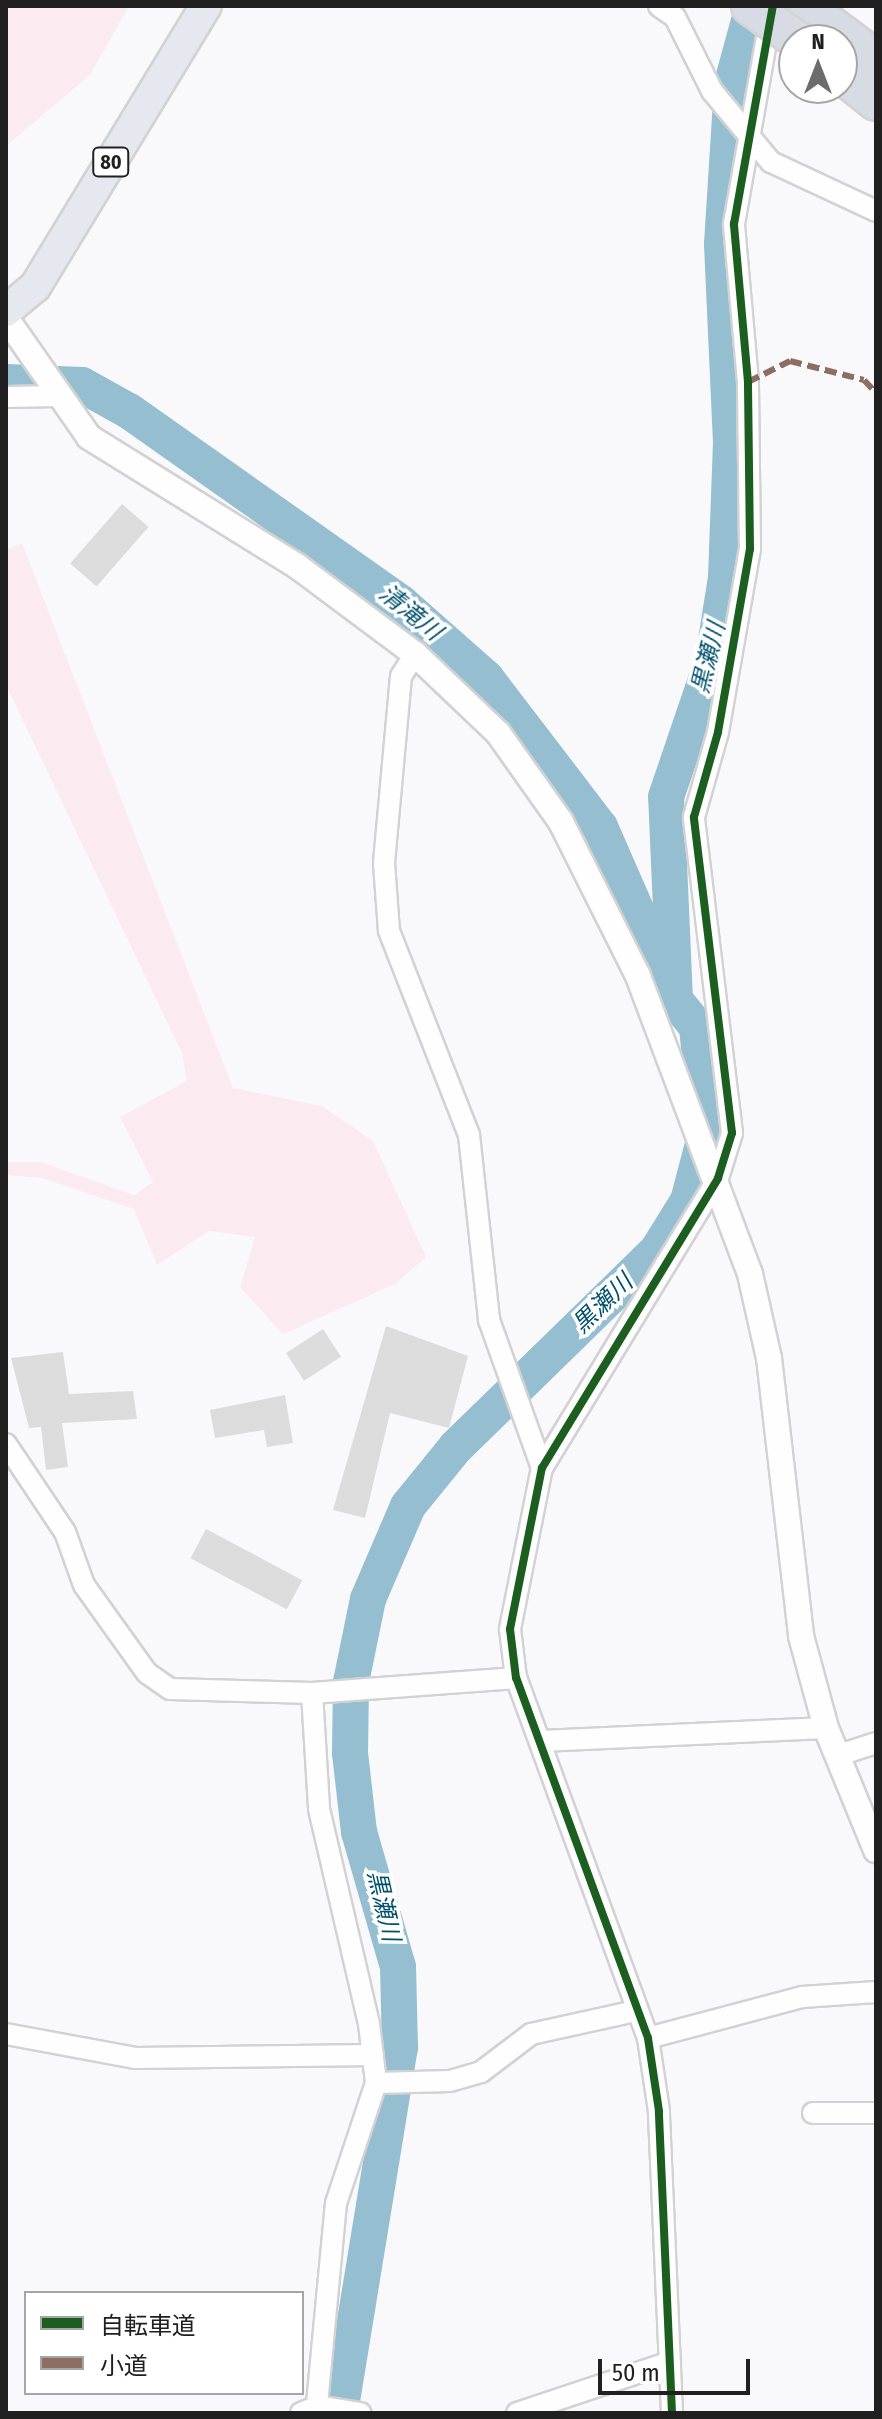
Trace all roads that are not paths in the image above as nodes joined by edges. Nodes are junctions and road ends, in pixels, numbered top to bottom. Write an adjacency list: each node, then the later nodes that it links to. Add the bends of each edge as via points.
1 (206, 6): 12 (main road, 80, via 35,287)
2 (659, 6): 10 (street, via 675,17 718,99)
3 (750, 6): 6 (highway, bridge)
4 (773, 6): 10 (street)
5 (805, 6): 7 (highway)
6 (778, 26)
7 (876, 59)
8 (858, 88): 9 (highway)
9 (876, 102)
10 (745, 130): 11 (street, via 771,162); 17 (street, via 734,224 748,382 750,549 718,732 694,817 732,1133)
11 (876, 211)
12 (6, 311)
13 (6, 318): 14 (street)
14 (57, 396): 15 (street); 16 (street, via 89,437 297,566)
15 (6, 397)
16 (415, 654): 17 (street, via 498,733 561,822 676,1071); 19 (street, via 401,676 384,863 389,931 469,1135 482,1282)
17 (718, 1177): 19 (street); 22 (street, via 764,1328 792,1581)
18 (6, 1444): 21 (street, via 65,1532 84,1585 147,1673 196,1693)
19 (542, 1468): 20 (street, via 510,1629)
20 (516, 1678): 21 (street); 23 (street)
21 (317, 1693): 31 (street, via 319,1809)
22 (826, 1728): 23 (street); 25 (street)
23 (541, 1741): 28 (street)
24 (876, 1743): 25 (street)
25 (836, 1756): 26 (street)
26 (876, 1850)
27 (876, 1992): 30 (street, via 802,1997)
28 (636, 2011): 30 (street); 32 (street, via 531,2034 481,2072 420,2083)
29 (6, 2034): 31 (street, via 135,2058)
30 (648, 2038): 35 (street, via 659,2111)
31 (373, 2055): 32 (street)
32 (376, 2083): 36 (street, via 336,2203)
33 (813, 2113): 34 (street)
34 (876, 2113)
35 (670, 2362): 39 (street); 40 (street)
36 (312, 2411): 37 (street)
37 (353, 2413): 38 (street)
38 (360, 2413)
39 (517, 2413)
40 (672, 2413)

